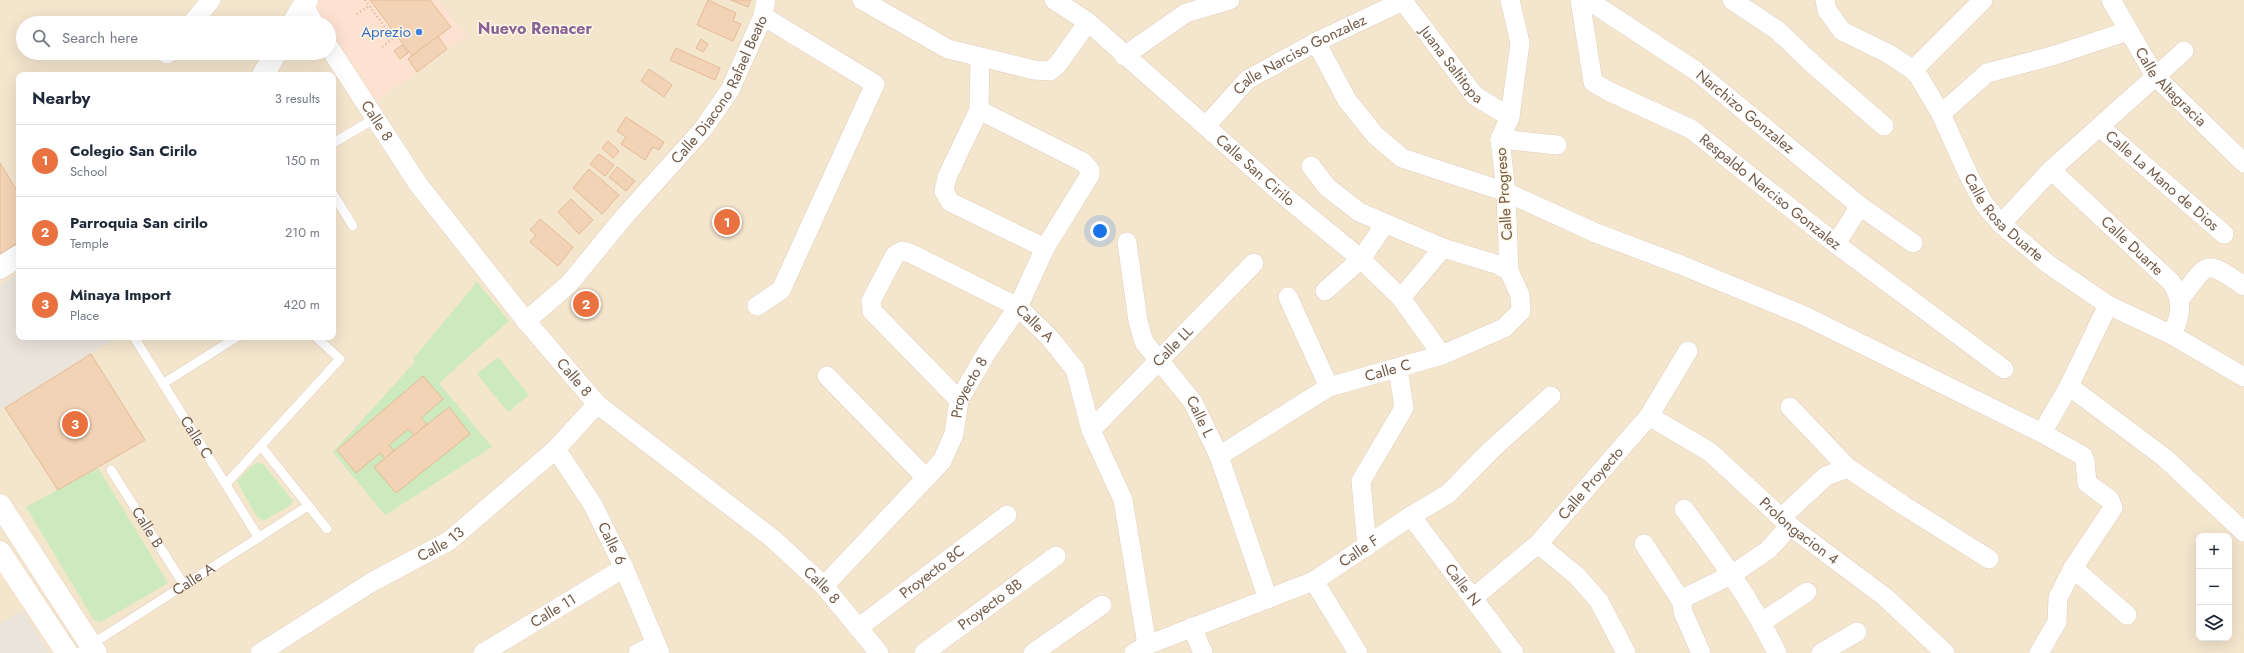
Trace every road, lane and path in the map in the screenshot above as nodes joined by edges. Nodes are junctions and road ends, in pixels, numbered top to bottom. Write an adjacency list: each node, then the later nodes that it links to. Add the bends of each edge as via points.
1 (211, 0): 17 (street)
2 (365, 0): 14 (path)
3 (862, 0): 25 (street, via 948,49)
4 (1054, 0): 18 (street, Calle San Cirilo)
5 (1230, 0): 23 (street, via 1186,13)
6 (1404, 0): 20 (street, Calle Narciso Gonzalez); 32 (street, Juana Saltitopa, via 1475,96)
7 (1510, 0): 32 (street, Calle Progreso, via 1520,43)
8 (1580, 0): 52 (street, Respaldo Narciso Gonzalez, via 1593,82 1691,129)
9 (1588, 0): 45 (street, Narchizo Gonzalez, via 1696,71)
10 (1732, 0): 35 (street, via 1777,30)
11 (1825, 0): 27 (street, Calle Rosa Duarte, via 1827,10 1842,31 1889,54)
12 (1983, 0): 27 (street)
13 (2111, 0): 19 (street, Calle Altagracia)
14 (369, 6): 16 (path); 21 (path, via 393,38)
15 (764, 8): 66 (street, Calle Diacono Rafael Beato, via 875,84 781,290); 68 (street, Calle Diacono Rafael Beato, via 730,90 703,129 624,217 569,284)
16 (357, 14)
17 (198, 16)
18 (1088, 22): 23 (street, Calle San Cirilo); 25 (street, via 1058,64 1050,71)
19 (2128, 31): 29 (street, Calle Altagracia); 31 (street, via 2052,56 1987,73)
20 (1316, 42): 34 (street, Calle Narciso Gonzalez, via 1248,80); 43 (street, via 1347,100 1375,135 1402,158)
21 (382, 47)
22 (2184, 51): 29 (street)
23 (1124, 56): 34 (street, Calle San Cirilo)
24 (336, 58): 33 (street, Calle 8)
25 (980, 58): 30 (street)
26 (272, 60): 28 (main road)
27 (1913, 70): 31 (street, Calle Rosa Duarte, via 1920,77)
28 (265, 72)
29 (2155, 76): 36 (street); 40 (street, Calle Altagracia)
30 (979, 110): 53 (street, via 947,177 944,191 946,196 950,202); 53 (street, Proyecto 8, via 1083,162 1090,170 1089,180)
31 (1941, 114): 47 (street, Calle Rosa Duarte, via 1978,193)
32 (1510, 117): 37 (street, Calle Progreso)
33 (374, 119): 38 (lane); 68 (street, Calle 8, via 418,184)
34 (1206, 126): 56 (street, Calle San Cirilo)
35 (1884, 126)
36 (2100, 127): 42 (street); 49 (street, Calle La Mano de Dios)
37 (1500, 139): 39 (street); 43 (street, Calle Progreso)
38 (336, 141)
39 (1557, 144)
40 (2244, 163)
41 (1311, 166): 46 (street, via 1327,187 1359,212)
42 (2051, 170): 47 (street); 64 (street, Calle Duarte, via 2171,282)
43 (1506, 192): 59 (street, Calle Progreso); 89 (street, via 1596,233 1805,316)
44 (336, 199): 48 (lane)
45 (1860, 206): 51 (street, Narchizo Gonzalez); 52 (street)
46 (1385, 224): 54 (street); 56 (street)
47 (2001, 224): 65 (street, Calle Rosa Duarte, via 2048,264)
48 (353, 226)
49 (2224, 234)
50 (1127, 242): 75 (street, Calle L, via 1138,321 1144,342)
51 (1913, 243)
52 (1836, 244): 77 (street, Respaldo Narciso Gonzalez)
53 (1045, 248): 67 (street, Proyecto 8)
54 (1443, 248): 59 (street, via 1499,265); 63 (street)
55 (16, 258): 58 (main road)
56 (1360, 259): 61 (street); 63 (street, Calle San Cirilo)
57 (1254, 262): 75 (street, Calle LL)
58 (0, 268)
59 (1509, 271): 74 (street, Calle C, via 1520,295 1521,312 1504,328)
60 (2244, 286): 64 (street, via 2217,267 2209,267)
61 (1325, 292)
62 (1288, 297): 82 (street)
63 (1401, 298): 74 (street, Calle San Cirilo)
64 (2180, 299): 69 (street, via 2181,309)
65 (2108, 305): 69 (street, Calle Rosa Duarte); 81 (street)
66 (757, 306)
67 (1018, 307): 84 (street, Proyecto 8, via 987,352); 84 (street, Calle A, via 910,253 902,251 895,255 871,301 872,312); 88 (street, Calle A, via 1049,337 1074,369)
68 (526, 322): 85 (street, Calle 8)
69 (2172, 336): 79 (street, Calle Rosa Duarte)
70 (136, 340): 80 (lane, Calle C)
71 (232, 340): 80 (lane)
72 (319, 340): 90 (lane, via 340,359)
73 (1688, 351): 87 (street, Calle Proyecto)
74 (1442, 355): 76 (street, Calle C)
75 (1159, 360): 88 (street, Calle LL); 92 (street, Calle L, via 1193,402)
76 (1398, 368): 82 (street, Calle C); 108 (street, via 1404,408 1360,481)
77 (2004, 369)
78 (827, 376): 95 (street)
79 (2244, 377)
80 (164, 384): 96 (lane, Calle C)
81 (2069, 386): 89 (street); 104 (street, via 2165,458)
82 (1329, 387): 92 (street, Calle C)
83 (1551, 396): 101 (street, Calle F, via 1490,451 1448,494)
84 (959, 400): 95 (street, Proyecto 8, via 954,434 942,462)
85 (597, 404): 91 (street, Calle 13); 117 (street, Calle 8, via 772,538)
86 (1790, 407): 93 (street)
87 (1649, 416): 102 (street, Prolongacion 4, via 1710,452); 106 (street, Calle Proyecto)
88 (1090, 430): 129 (street, Calle A, via 1124,500)
89 (2042, 433): 113 (street, via 2083,456 2087,483 2110,500 2113,508)
90 (261, 446): 96 (lane); 98 (lane)
91 (556, 449): 112 (street, Calle 6, via 592,505); 133 (street, Calle 13, via 449,541 372,582)
92 (1219, 456): 120 (street, Calle L)
93 (1848, 468): 102 (street, via 1826,476); 111 (street, via 1903,506)
94 (111, 470): 116 (lane, Calle B)
95 (926, 478): 117 (street, Proyecto 8)
96 (226, 484): 105 (lane, Calle C)
97 (0, 505): 130 (main road)
98 (308, 506): 103 (lane); 105 (lane, Calle A)
99 (1684, 509): 114 (street)
100 (1007, 515): 125 (street, Proyecto 8C)
101 (1411, 516): 108 (street, Calle F); 119 (street, Calle N)
102 (1786, 521): 114 (street, via 1768,550); 146 (street, Prolongacion 4, via 1885,597)
103 (328, 529)
104 (2244, 532)
105 (259, 538): 116 (lane, Calle A)
106 (1538, 544): 119 (street, Calle Proyecto); 142 (street, via 1577,576 1600,601)
107 (1644, 544): 121 (street)
108 (1367, 547): 115 (street, Calle F)
109 (0, 552): 132 (main road)
110 (1056, 556): 137 (street, Proyecto 8B)
111 (1989, 559)
112 (624, 568): 128 (street, Calle 6); 134 (street, Calle 11)
113 (2073, 568): 123 (street); 131 (street, via 2058,598 2057,622)
114 (1733, 574): 121 (street, via 1686,597); 124 (street)
115 (1314, 581): 120 (street, Calle F); 140 (street)
116 (184, 585): 130 (lane, Calle A)
117 (824, 586): 125 (street, Calle 8)
118 (1807, 592): 124 (street)
119 (1473, 598): 141 (street, Calle N)
120 (1268, 599): 126 (street, Calle F)
121 (1682, 602): 143 (street, via 1683,612)
122 (1102, 605): 138 (street)
123 (2127, 614)
124 (1762, 622): 144 (street)
125 (858, 628): 136 (street, Calle 8)
126 (1192, 628): 129 (street, Calle F); 139 (street)
127 (1857, 632): 145 (street)
128 (658, 649): 135 (street)
129 (1141, 649)
130 (88, 650)
131 (2046, 650)
132 (67, 653)
133 (260, 653)
134 (483, 653)
135 (638, 653)
136 (879, 653)
137 (924, 653)
138 (1033, 653)
139 (1203, 653)
140 (1358, 653)
141 (1514, 653)
142 (1626, 653)
143 (1701, 653)
144 (1777, 653)
145 (1821, 653)
146 (1945, 653)

